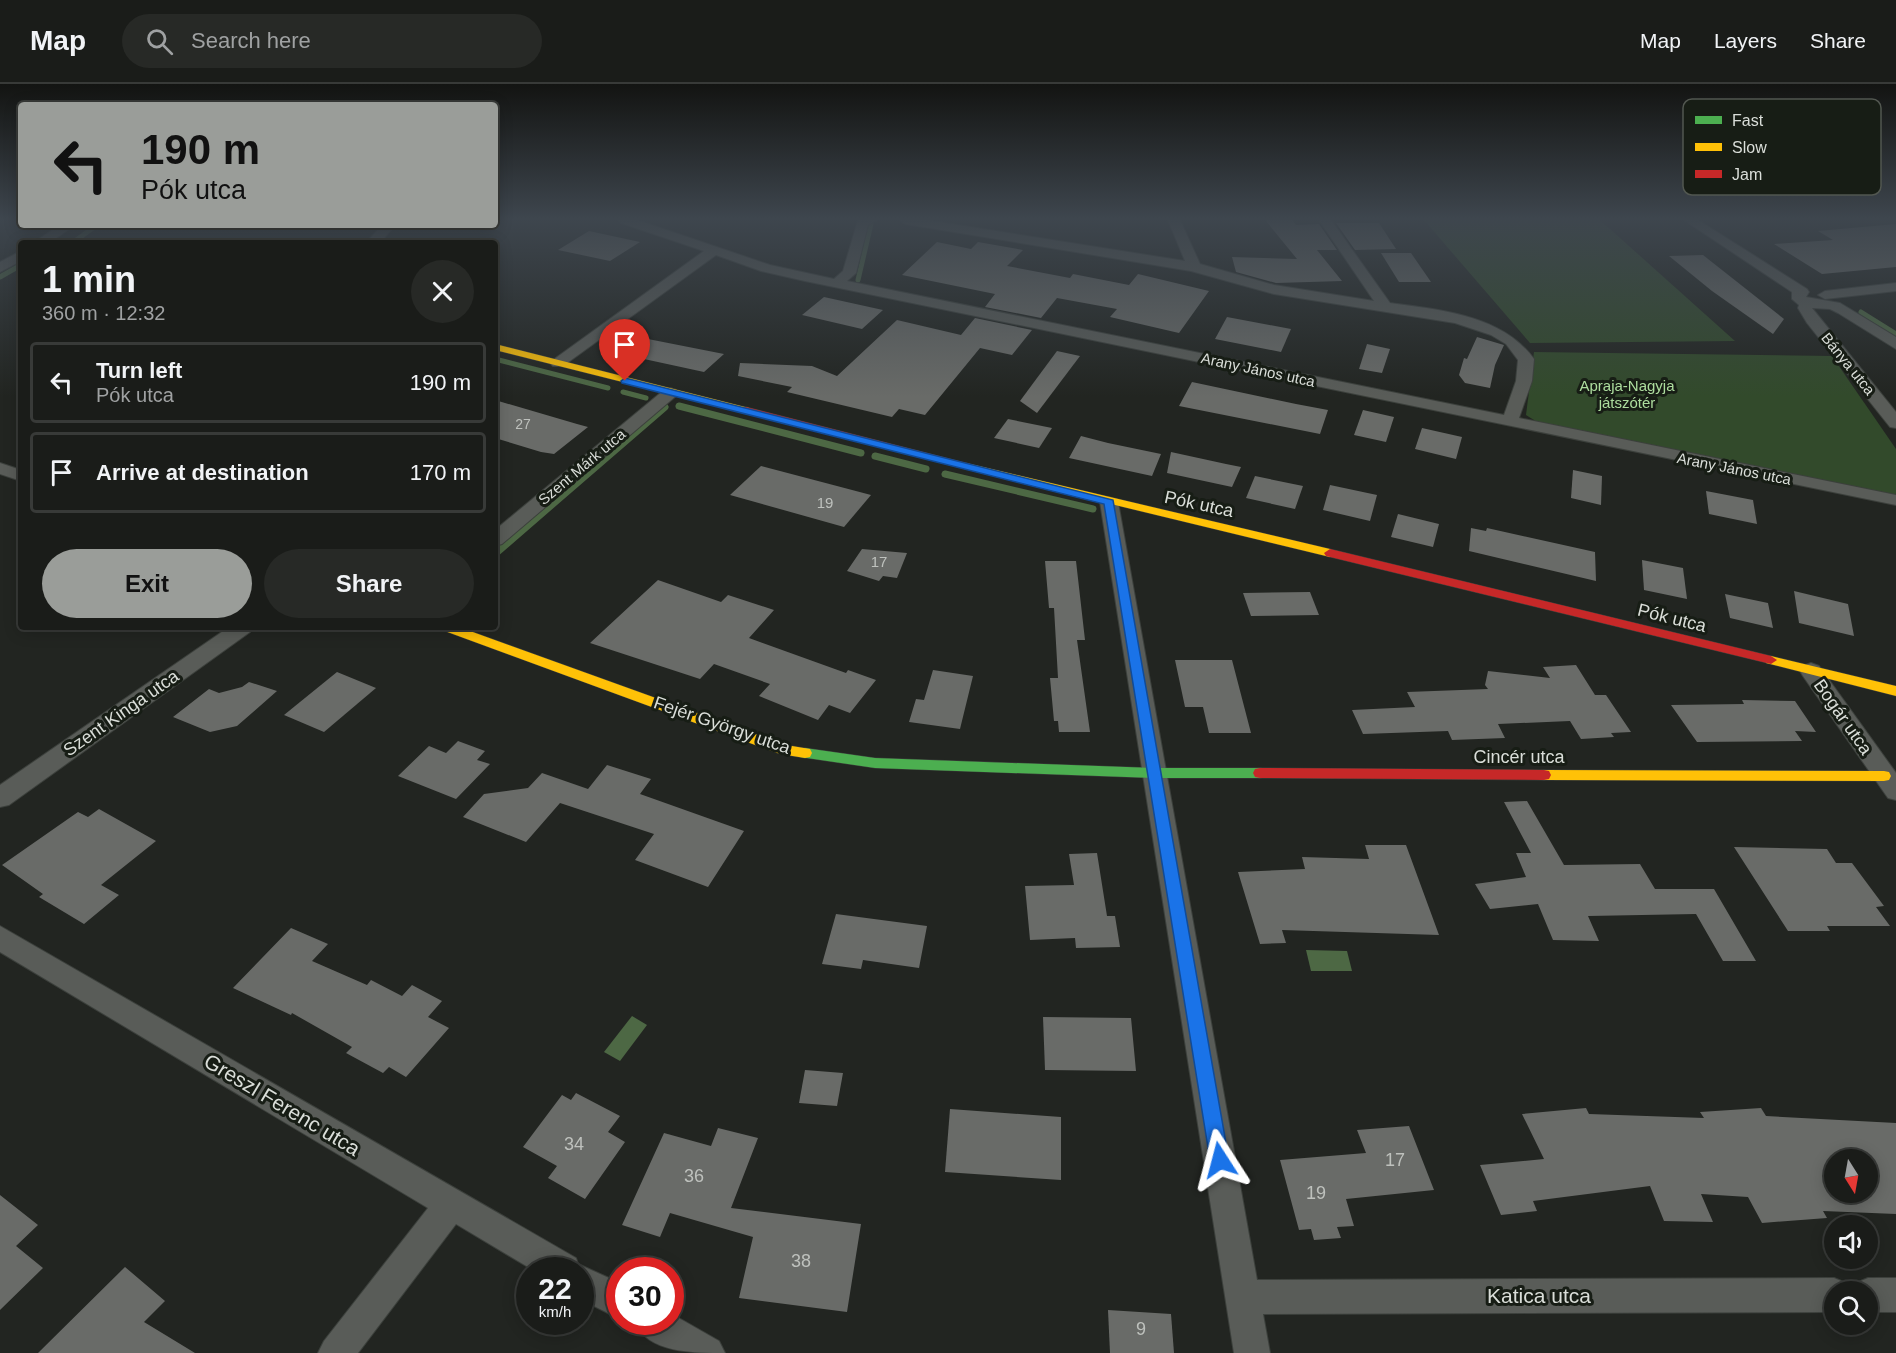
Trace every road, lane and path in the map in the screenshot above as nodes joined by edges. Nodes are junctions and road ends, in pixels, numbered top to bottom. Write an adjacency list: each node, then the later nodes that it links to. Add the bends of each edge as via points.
1 (674, 279): 14 (street)
2 (819, 279): 7 (street, Arany János utca)
3 (842, 279): 7 (street)
4 (1232, 279): 11 (street, via 1310,296)
5 (1366, 279): 11 (street)
6 (1778, 279): 9 (street)
7 (837, 283): 16 (street, Arany János utca)
8 (1896, 287): 10 (street)
9 (1804, 297): 10 (street); 17 (street, Bánya utca, via 1812,320)
10 (1828, 300): 12 (street)
11 (1384, 305): 16 (street, via 1476,324 1511,342 1526,359 1524,381)
12 (1896, 344)
13 (498, 348): 14 (street, Pók utca)
14 (558, 363): 15 (street, Pók utca)
15 (670, 393): 21 (street, Pók utca); 22 (street, Szent Márk utca)
16 (1509, 423): 20 (street, Arany János utca)
17 (1896, 423)
18 (0, 468): 19 (street)
19 (18, 475)
20 (1896, 500)
21 (1109, 502): 25 (street, Pók utca, via 1295,543); 27 (street)
22 (498, 537)
23 (239, 630): 29 (street, Szent Kinga utca)
24 (454, 630): 27 (street, Fejér György utca, via 785,750 875,764)
25 (1811, 671): 26 (street, Pók utca); 28 (street, Bogár utca)
26 (1896, 691)
27 (1154, 773): 28 (street, Cincér utca); 36 (street)
28 (1890, 784)
29 (0, 798)
30 (0, 938): 31 (street, Greszl Ferenc utca)
31 (450, 1205): 32 (street, Greszl Ferenc utca); 38 (street)
32 (541, 1257)
33 (1824, 1295): 36 (street, Katica utca)
34 (1878, 1295): 35 (street)
35 (1896, 1295)
36 (1243, 1297): 40 (street)
37 (675, 1335): 39 (street)
38 (336, 1353)
39 (707, 1353)
40 (1252, 1353)

